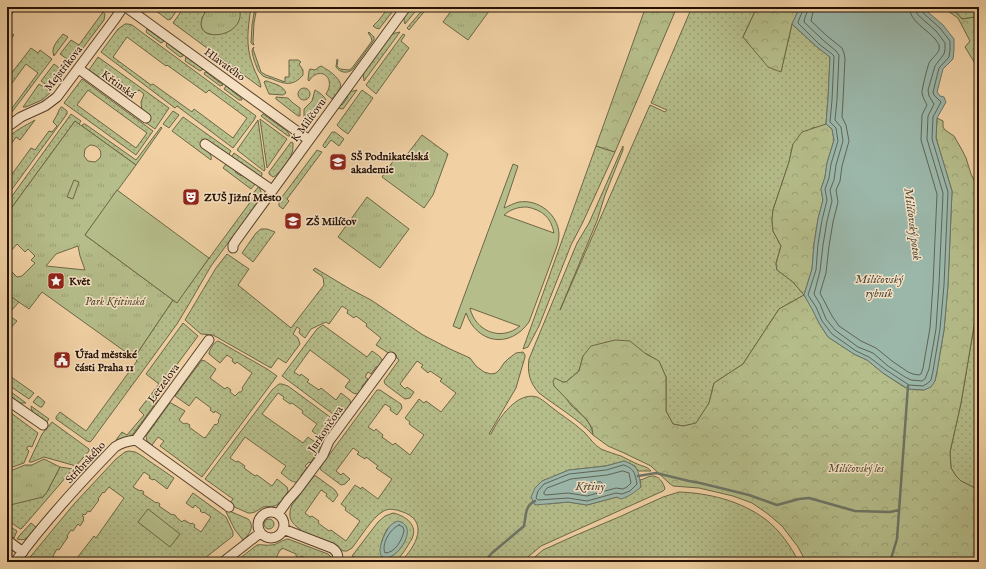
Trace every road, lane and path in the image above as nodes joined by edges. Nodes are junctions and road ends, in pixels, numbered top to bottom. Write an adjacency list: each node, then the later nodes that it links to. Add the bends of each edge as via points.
1 (10, 7): 5 (street)
2 (123, 7): 6 (street, Mejstříkova)
3 (126, 7): 9 (street, Hlavatého)
4 (406, 7): 9 (street, K Milíčovu)
5 (7, 12)
6 (79, 69): 7 (street, Křtinská); 8 (street, Mejstříkova, via 54,100)
7 (146, 118)
8 (7, 127)
9 (309, 140): 11 (street, K Milíčovu)
10 (205, 144): 11 (street)
11 (272, 190): 12 (street, K Milíčovu)
12 (233, 248)
13 (209, 340): 17 (street, Letzelova)
14 (392, 357): 19 (street, Jurkovičova)
15 (7, 400): 16 (street)
16 (43, 425)
17 (136, 440): 18 (street); 23 (street, Stříbrského, via 123,442 115,447 48,520)
18 (229, 507)
19 (278, 514): 20 (street, via 283,520); 21 (street, via 270,512 262,515 258,524)
20 (283, 529): 21 (street, via 274,538 265,537); 26 (street, via 332,548 338,556)
21 (260, 533): 25 (street)
22 (7, 540): 23 (street)
23 (23, 552): 24 (street, Stříbrského)
24 (15, 562)
25 (224, 562)
26 (338, 562)

